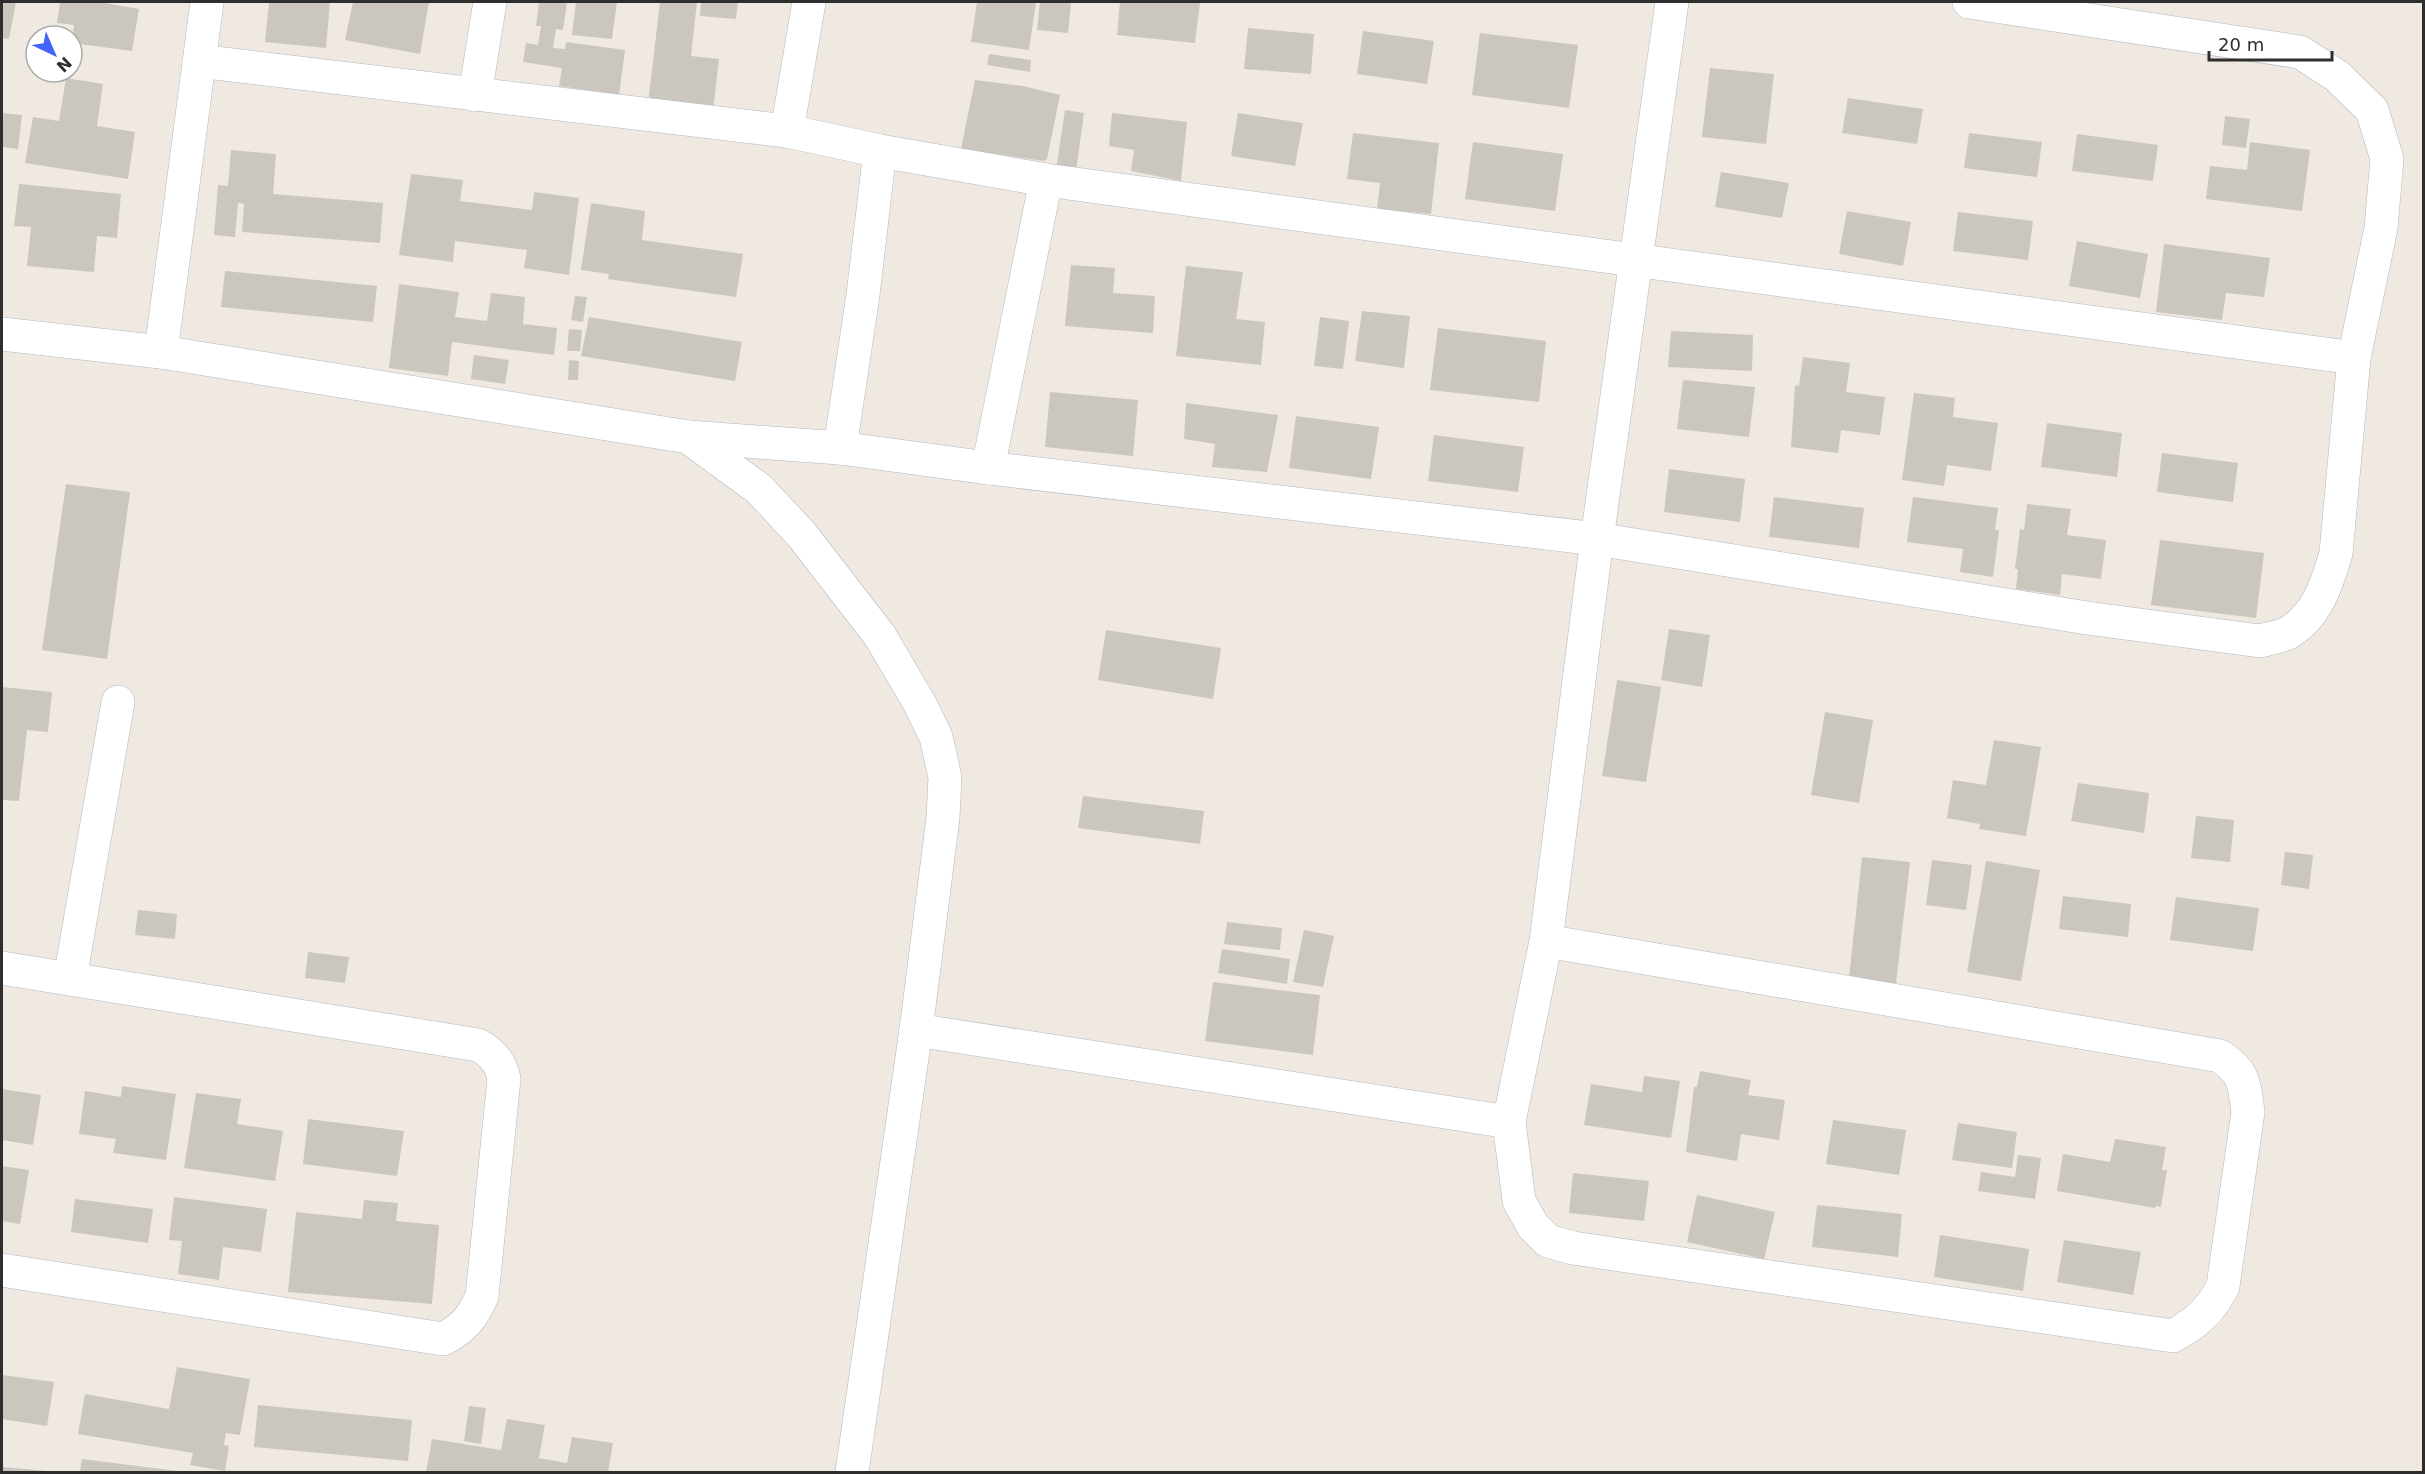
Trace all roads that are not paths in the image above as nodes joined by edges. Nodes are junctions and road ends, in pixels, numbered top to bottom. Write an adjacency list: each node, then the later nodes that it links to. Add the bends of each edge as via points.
1 (207, 2): 6 (street)
2 (490, 2): 7 (street)
3 (809, 2): 8 (street)
4 (1672, 2): 11 (street)
5 (1970, 2): 14 (street, via 2300,52 2337,76 2372,110 2386,159 2381,228)
6 (199, 61): 7 (street); 13 (street)
7 (475, 95): 8 (street)
8 (787, 131): 9 (street)
9 (880, 152): 10 (street); 16 (street)
10 (1046, 180): 11 (street); 17 (street)
11 (1635, 260): 14 (street); 18 (street)
12 (2, 334): 13 (street)
13 (161, 352): 15 (street)
14 (2354, 358): 18 (street, via 2336,553 2328,584 2310,614 2287,633 2260,641 2087,618)
15 (688, 437): 16 (street); 23 (street, via 759,489 802,535 880,636 936,736 945,777 943,818)
16 (840, 448): 17 (street)
17 (988, 468): 18 (street)
18 (1597, 539): 20 (street)
19 (118, 702): 22 (street)
20 (1546, 941): 24 (street); 24 (street, via 2220,1056 2236,1067 2248,1112 2223,1286 2197,1322 2173,1336 1573,1248 1548,1240 1533,1226 1519,1201)
21 (2, 969): 22 (street)
22 (70, 979): 25 (street, via 478,1045 490,1051 502,1068 504,1079 482,1296 468,1322 442,1339)
23 (916, 1030): 24 (street); 26 (street)
24 (1509, 1122)
25 (2, 1270)
26 (852, 1473)

